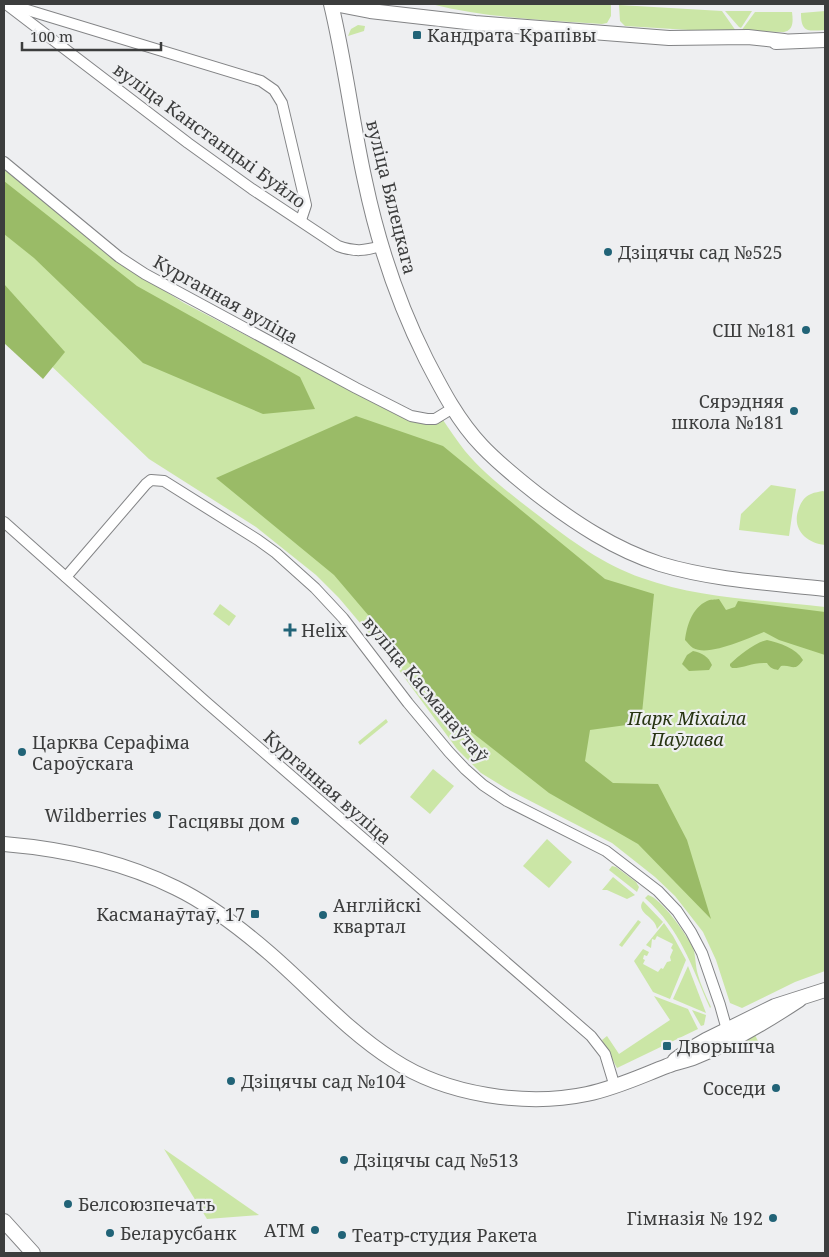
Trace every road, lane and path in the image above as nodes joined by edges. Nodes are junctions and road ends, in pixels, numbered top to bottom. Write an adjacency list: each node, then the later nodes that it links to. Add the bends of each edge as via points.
1 (6, 4): 5 (street, вуліца Канстанцыі Буйло, via 188,143); 5 (street, via 262,81 274,90 282,103 306,206)
2 (333, 4): 3 (street, via 419,18 726,45); 6 (street, вуліца Бялецкага, via 365,182)
3 (825, 40)
4 (4, 162): 7 (street, Курганная вуліца, via 119,257 145,274 411,416 436,419)
5 (301, 220): 6 (street, вуліца Канстанцыі Буйло, via 338,246 352,251)
6 (381, 246): 7 (street, вуліца Бялецкага, via 414,333)
7 (453, 408): 10 (street, вуліца Бялецкага, via 482,446 514,476 580,526 606,541 660,564 714,577)
8 (4, 522): 9 (street, Курганная вуліца)
9 (66, 577): 13 (street, вуліца Касманаўтаў, via 151,480 164,481 276,554 343,618 408,703 465,769 507,802 606,851 658,891 677,911 702,953); 14 (street, Курганная вуліца, via 591,1036 605,1054)
10 (825, 589)
11 (4, 844): 14 (street, via 77,853 177,888 270,953 370,1044 394,1061 438,1082 477,1093 533,1099 564,1098)
12 (825, 990): 13 (street, via 775,1006)
13 (728, 1035): 14 (street, via 686,1051 668,1065 640,1078)
14 (615, 1086)
15 (4, 1222): 16 (street)
16 (33, 1253)

